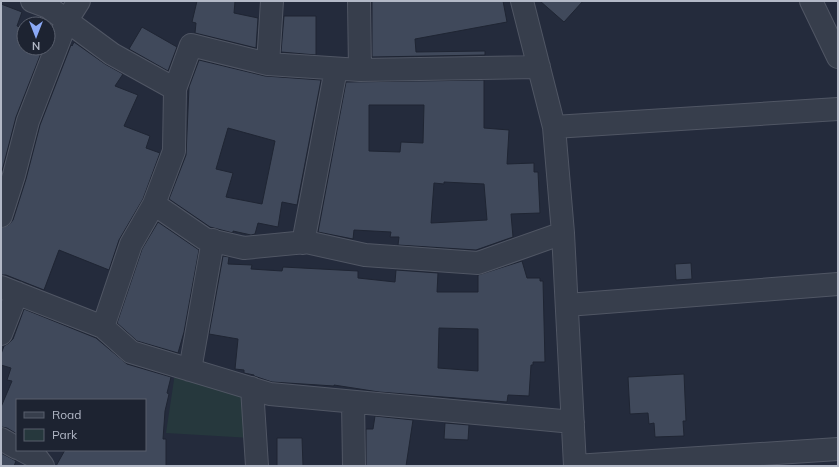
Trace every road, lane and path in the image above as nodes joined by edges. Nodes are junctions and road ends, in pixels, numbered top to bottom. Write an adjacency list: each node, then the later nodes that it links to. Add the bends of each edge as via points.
1 (32, 1): 7 (street, via 48,6)
2 (78, 1): 7 (street)
3 (272, 1): 9 (street)
4 (359, 1): 12 (street)
5 (522, 1): 10 (street)
6 (811, 1): 8 (street)
7 (67, 20): 13 (street, via 112,54); 17 (street, via 28,120)
8 (838, 57)
9 (268, 64): 11 (street); 13 (street, via 191,45)
10 (539, 67): 12 (street); 15 (street)
11 (336, 69): 12 (street); 20 (street)
12 (360, 70)
13 (175, 89): 16 (street, via 174,151)
14 (838, 109): 15 (street)
15 (554, 127): 18 (street)
16 (154, 204): 19 (street, via 206,239); 24 (street, via 131,244)
17 (1, 216)
18 (563, 233): 20 (street, via 478,263 365,256); 23 (street)
19 (212, 240): 20 (street, via 244,248); 26 (street)
20 (303, 243)
21 (838, 284): 23 (street)
22 (9, 290): 24 (street); 25 (street)
23 (567, 305): 29 (street)
24 (103, 327): 26 (street, via 131,352)
25 (1, 334)
26 (190, 370): 27 (street)
27 (252, 388): 28 (street, via 270,394); 35 (street)
28 (353, 402): 29 (street); 36 (street)
29 (573, 422): 37 (street)
30 (1, 439): 31 (street)
31 (16, 447)
32 (838, 449): 37 (street)
33 (24, 451): 34 (street, via 37,458)
34 (43, 466)
35 (257, 466)
36 (354, 466)
37 (575, 466)

